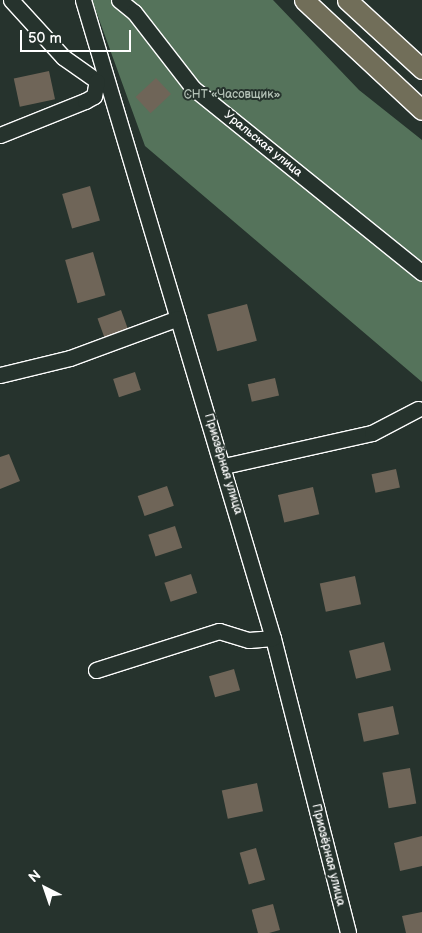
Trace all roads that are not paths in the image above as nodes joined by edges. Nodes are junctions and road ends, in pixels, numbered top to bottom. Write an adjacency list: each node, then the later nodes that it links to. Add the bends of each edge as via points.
1 (11, 0): 7 (street, via 63,56)
2 (82, 0): 7 (street, Приозёрная улица)
3 (119, 0): 10 (street, Уральская улица, via 134,12 193,88)
4 (304, 0): 8 (main road)
5 (346, 0): 6 (main road)
6 (422, 69)
7 (100, 80): 9 (street, via 94,96 85,101); 11 (street, Приозёрная улица)
8 (422, 110)
9 (0, 135)
10 (422, 274)
11 (178, 318): 12 (street, via 70,358); 14 (street, Приозёрная улица)
12 (0, 374)
13 (418, 409): 14 (street, via 372,433)
14 (224, 466): 15 (street, Приозёрная улица)
15 (273, 638): 16 (street, via 249,640 219,630); 17 (street, Приозёрная улица)
16 (96, 670)
17 (348, 933)

